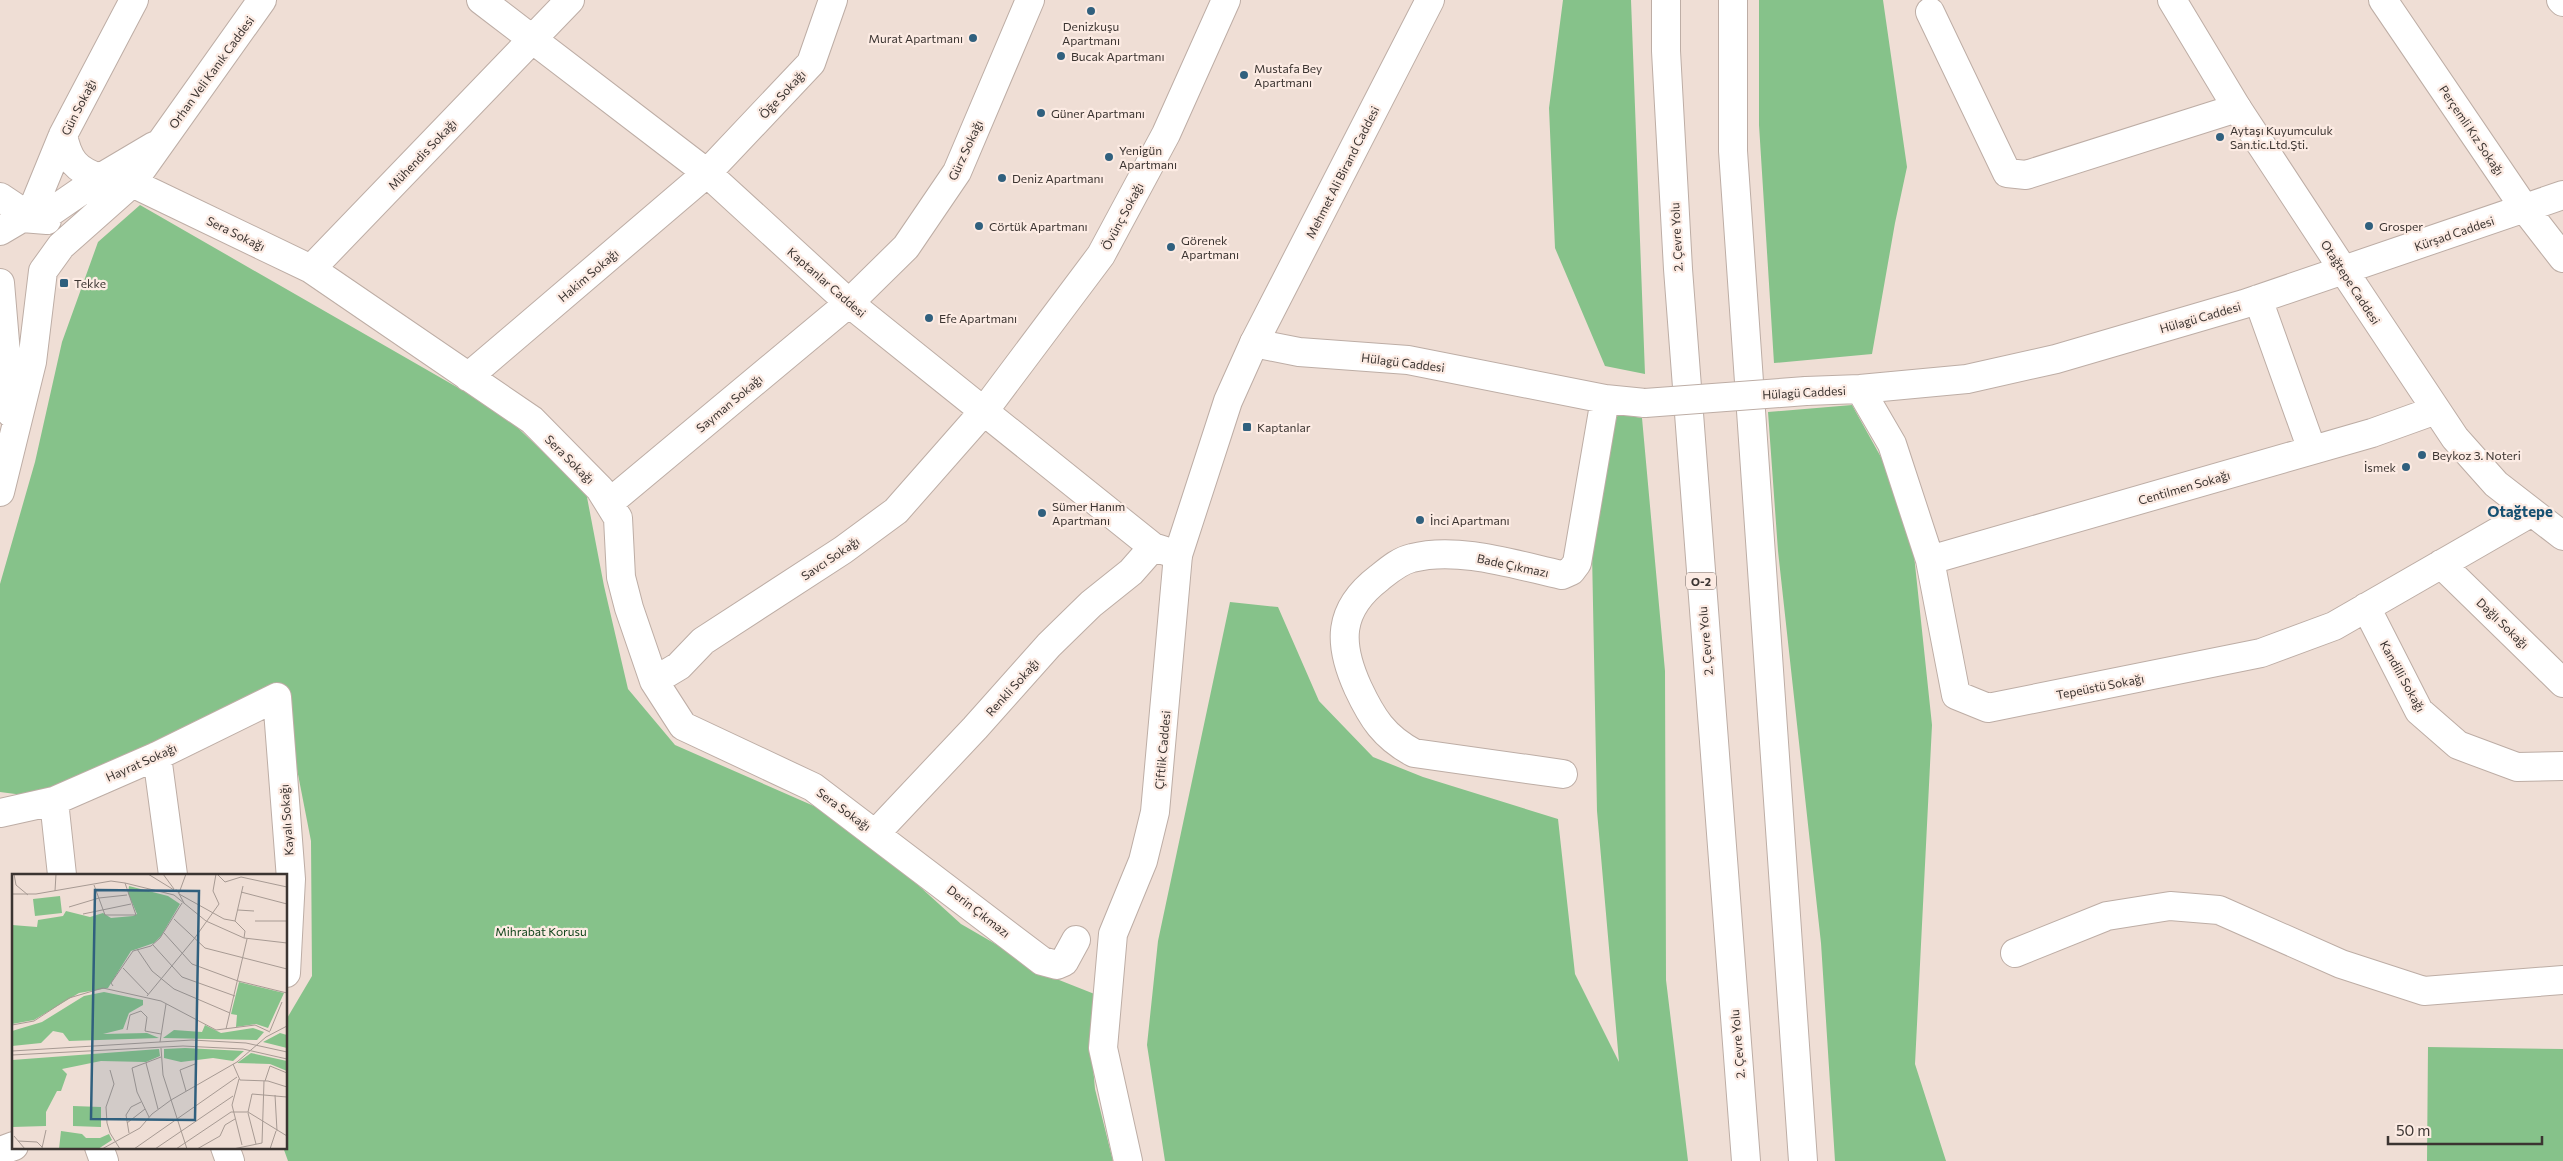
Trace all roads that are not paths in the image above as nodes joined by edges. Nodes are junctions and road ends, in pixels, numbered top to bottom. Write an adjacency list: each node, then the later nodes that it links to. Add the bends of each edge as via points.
1 (134, 0): 16 (main road, Gün Sokağı)
2 (262, 0): 17 (main road, Orhan Veli Kanık Caddesi)
3 (481, 0): 14 (main road, Kaptanlar Caddesi)
4 (570, 0): 14 (main road, Mühendis Sokağı)
5 (833, 0): 18 (main road, Öḡe Sokağı, via 811,63)
6 (1030, 0): 32 (main road, Gürz Sokağı, via 957,172 906,247)
7 (1226, 0): 38 (main road, Övünç Sokağı, via 1166,134 1101,255)
8 (1430, 0): 33 (main road, Mehmet Ali Birand Caddesi)
9 (1666, 0): 72 (main road, 2. Çevre Yolu / O-2, via 1678,279)
10 (1733, 0): 73 (main road, via 1733,151)
11 (2172, 0): 15 (main road, Otağtepe Caddesi)
12 (2383, 0): 23 (main road, Perçemli Kız Sokağı)
13 (1930, 12): 15 (main road, via 2007,173 2026,175)
14 (533, 39): 18 (main road, Kaptanlar Caddesi); 27 (main road, Mühendis Sokağı)
15 (2237, 108): 29 (main road, Otağtepe Caddesi)
16 (63, 135): 19 (main road, via 71,160 84,172); 24 (main road, Gün Sokağı)
17 (159, 143): 19 (main road); 20 (main road, Orhan Veli Kanık Caddesi)
18 (707, 173): 32 (main road, Kaptanlar Caddesi); 34 (main road, Hakim Sokağı)
19 (100, 178): 24 (main road)
20 (132, 183): 25 (main road, Orhan Veli Kanık Caddesi); 27 (main road, Sera Sokağı)
21 (2563, 195): 23 (main road, Kürşad Caddesi)
22 (0, 197): 24 (main road, via 16,207)
23 (2525, 209): 26 (main road, Perçemli Kız Sokağı); 29 (main road, Kürşad Caddesi)
24 (23, 221): 25 (main road, via 58,226)
25 (61, 246): 28 (main road, Orhan Veli Kanık Caddesi)
26 (2563, 258)
27 (311, 269): 34 (main road, Sera Sokağı)
28 (43, 271): 30 (main road, via 19,282); 39 (main road, via 32,362)
29 (2344, 271): 31 (main road, Hülagü Caddesi); 37 (main road, Otağtepe Caddesi)
30 (0, 283): 39 (main road)
31 (2258, 299): 35 (main road, Hülagü Caddesi, via 2056,360 1966,379); 40 (main road)
32 (850, 303): 38 (main road, Kaptanlar Caddesi); 42 (main road, Sayman Sokağı)
33 (1254, 343): 36 (main road, Hülagü Caddesi, via 1299,352 1408,360); 46 (main road, Çiftlik Caddesi, via 1228,401)
34 (468, 377): 42 (main road, Sera Sokağı, via 532,420 600,489)
35 (1860, 389): 36 (main road, Hülagü Caddesi, bridge, via 1645,403); 47 (main road, Tepeüstü Sokağı, via 1892,444)
36 (1605, 399): 55 (main road, Bade Çıkmazı, via 1577,562 1571,571 1562,575 1473,556 1411,558 1399,563 1360,594 1345,624 1343,645 1347,664 1362,698 1381,730 1401,746 1414,753)
37 (2436, 410): 40 (main road, Centilmen Sokağı); 43 (main road, Otağtepe Caddesi, via 2455,438 2496,484)
38 (984, 411): 45 (main road, Kaptanlar Caddesi); 50 (main road, Savcı Sokağı, via 896,511 703,641 679,666)
39 (13, 440): 41 (main road)
40 (2312, 450): 47 (main road, Centilmen Sokağı)
41 (0, 492)
42 (609, 503): 50 (main road, Sera Sokağı, via 618,518 621,577 628,608)
43 (2532, 512): 44 (main road, Otağtepe Caddesi); 48 (main road, Tepeüstü Sokağı)
44 (2563, 536)
45 (1152, 547): 46 (main road, Kaptanlar Caddesi); 58 (main road, Renkli Sokağı, via 1131,572 1091,604 1049,645)
46 (1178, 555): 71 (main road, Çiftlik Caddesi, via 1155,812 1143,860 1114,934 1106,994 1103,1048)
47 (1930, 560): 49 (main road, Tepeüstü Sokağı, via 1956,694 1988,708 2260,653 2334,626)
48 (2441, 564): 49 (main road, Tepeüstü Sokağı); 51 (main road, Dağlı Sokağı)
49 (2366, 608): 54 (main road, Kandilli Sokağı, via 2420,711 2458,745 2517,768)
50 (654, 681): 58 (main road, Sera Sokağı, via 682,726 814,787)
51 (2563, 683)
52 (277, 697): 53 (main road, Hayrat Sokağı); 61 (main road, Kayalı Sokağı, via 291,879)
53 (157, 756): 56 (main road, Hayrat Sokağı); 60 (main road)
54 (2563, 766)
55 (1563, 774)
56 (54, 801): 57 (main road, Hayrat Sokağı); 59 (main road)
57 (0, 813)
58 (876, 833): 62 (main road, Derin Çıkmazı, via 1042,961 1057,966 1064,962)
59 (62, 874)
60 (173, 874)
61 (288, 935)
62 (1076, 940)
63 (2014, 953): 64 (main road, via 2106,916 2170,906 2219,910 2341,964 2424,991)
64 (2563, 980)
65 (12, 1147): 68 (main road)
66 (99, 1148): 69 (main road)
67 (225, 1148): 70 (main road)
68 (0, 1151)
69 (104, 1161)
70 (230, 1161)
71 (1128, 1161)
72 (1746, 1161)
73 (1803, 1161)

